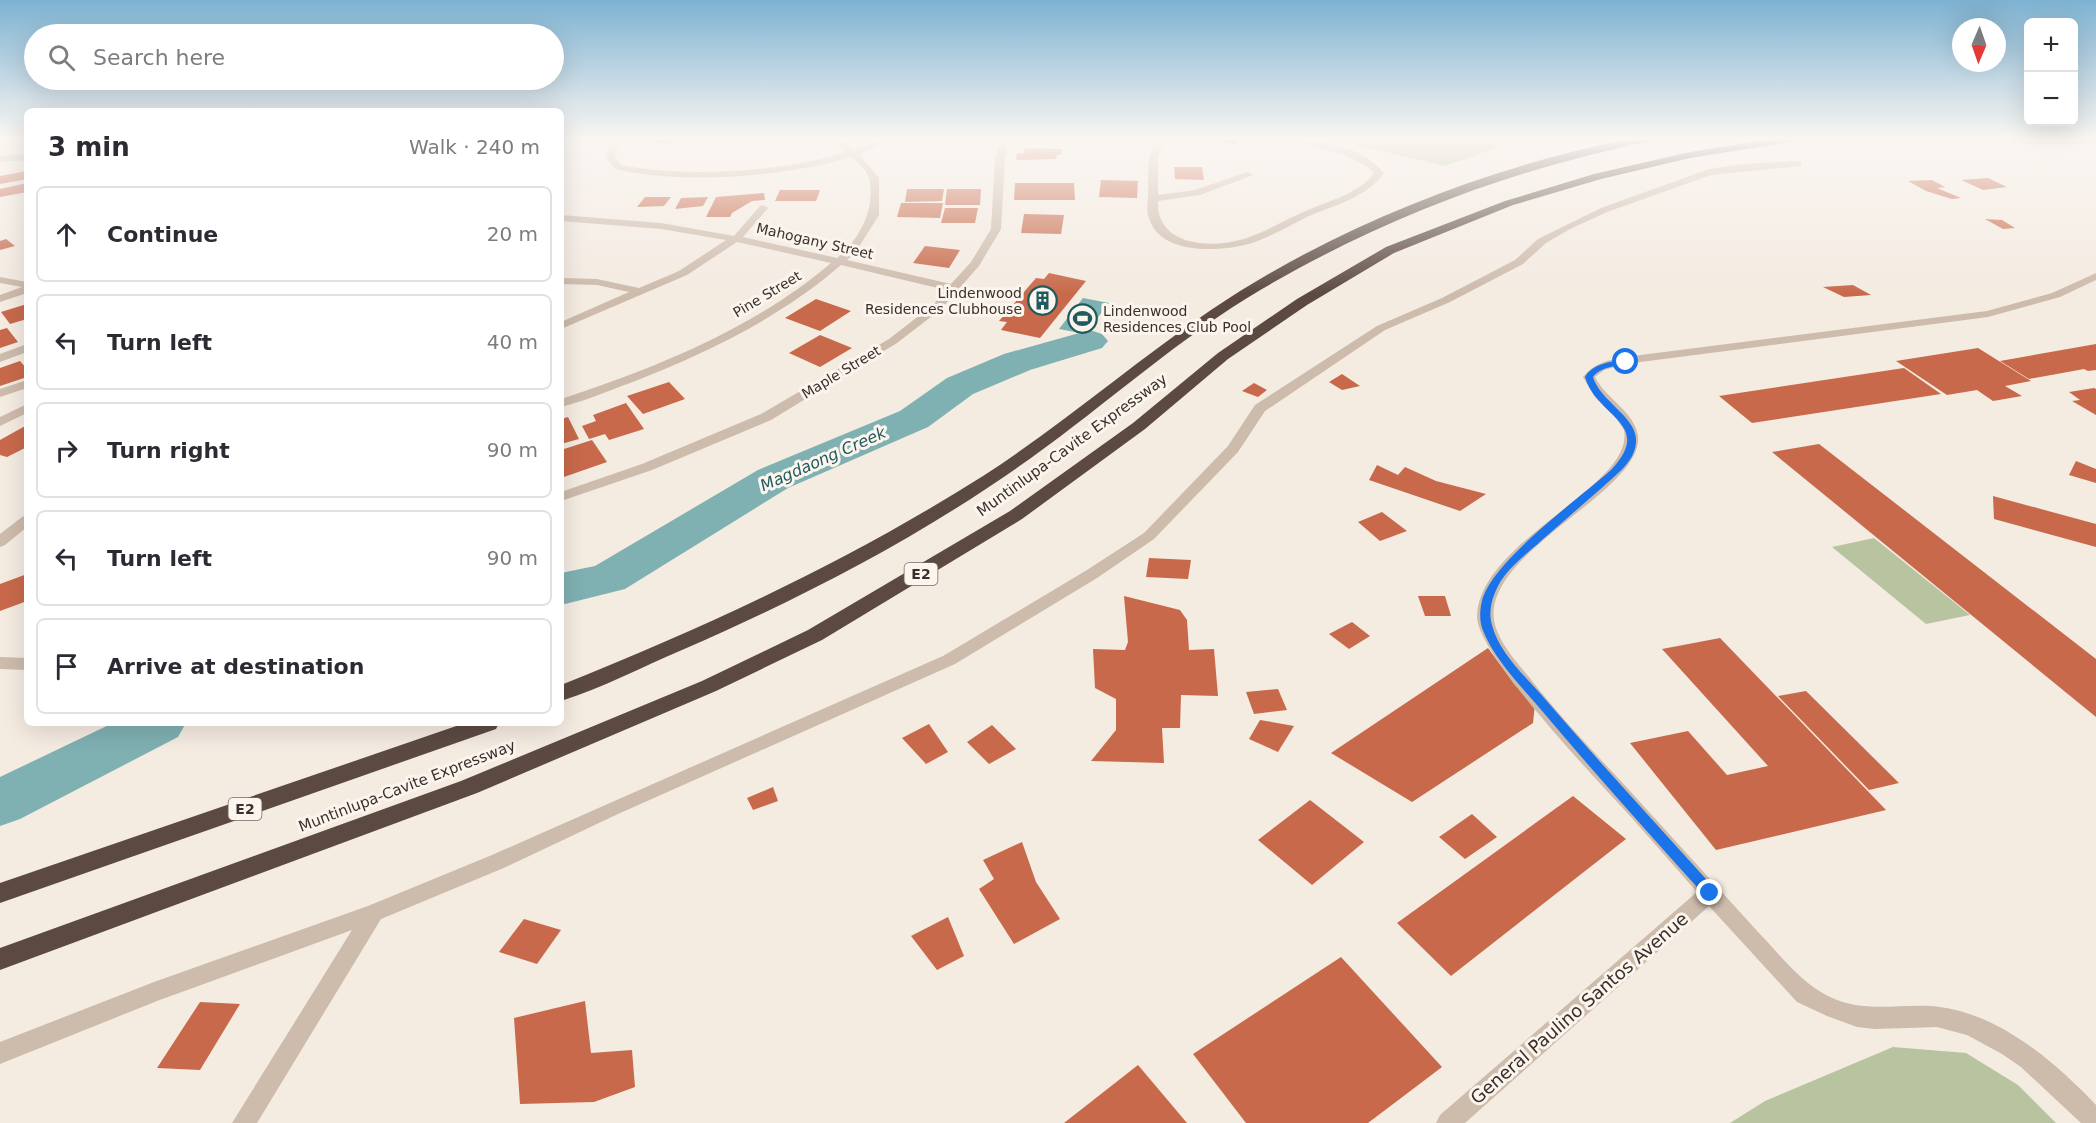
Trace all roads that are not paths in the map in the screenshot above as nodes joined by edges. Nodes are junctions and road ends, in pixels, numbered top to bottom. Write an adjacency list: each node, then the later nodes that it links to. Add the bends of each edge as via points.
1 (877, 189): 13 (street, Pine Street, via 877,206 867,232)
2 (998, 189): 19 (street, Maple Street, via 996,229)
3 (1153, 189): 9 (street)
4 (1207, 189): 9 (street)
5 (1360, 189): 9 (street, via 1234,246 1186,243 1164,234 1154,220)
6 (1461, 189): 35 (highway, Muntinlupa-Cavite Expressway, via 1343,241 1251,290 1002,470 908,530 803,586)
7 (1554, 189): 40 (highway, Muntinlupa-Cavite Expressway / E2, via 1390,250 1302,302 1223,356 1139,426 1016,515 815,635 709,686 469,787)
8 (1661, 189): 39 (street, via 1566,227 1519,262 1381,328 1260,408 1233,449 1149,536 949,660)
9 (1153, 199)
10 (763, 208): 12 (street)
11 (564, 218): 12 (street, Mahogany Street, via 617,220)
12 (737, 238): 13 (street, Mahogany Street); 20 (street, via 683,273)
13 (841, 263): 19 (street, Mahogany Street); 27 (street, Pine Street, via 785,304 684,358)
14 (2096, 276): 38 (street, via 2056,295 1988,314 1649,358 1606,366 1589,377 1592,388 1629,427 1630,455 1510,563 1487,599 1487,627 1496,646 1528,687)
15 (0, 280): 17 (street)
16 (564, 281): 20 (street, via 597,282)
17 (24, 286)
18 (24, 288): 21 (street)
19 (954, 288): 30 (street, Maple Street, via 893,341 766,417 647,467)
20 (642, 292): 22 (street)
21 (0, 299)
22 (564, 325)
23 (24, 349): 24 (street)
24 (0, 358)
25 (24, 385): 26 (street)
26 (0, 393)
27 (564, 402)
28 (24, 410): 29 (street)
29 (0, 422)
30 (564, 496)
31 (24, 522): 32 (street)
32 (0, 542)
33 (0, 663): 34 (street)
34 (24, 664)
35 (564, 692)
36 (480, 726): 37 (highway, Muntinlupa-Cavite Expressway / E2)
37 (0, 893)
38 (1710, 893): 42 (street, via 1805,995 1838,1012 1946,1018 1994,1036 2037,1065); 44 (street, General Paulino Santos Avenue)
39 (374, 913): 41 (street, via 154,992); 43 (street)
40 (0, 959)
41 (0, 1053)
42 (2096, 1122)
43 (244, 1123)
44 (1448, 1123)

